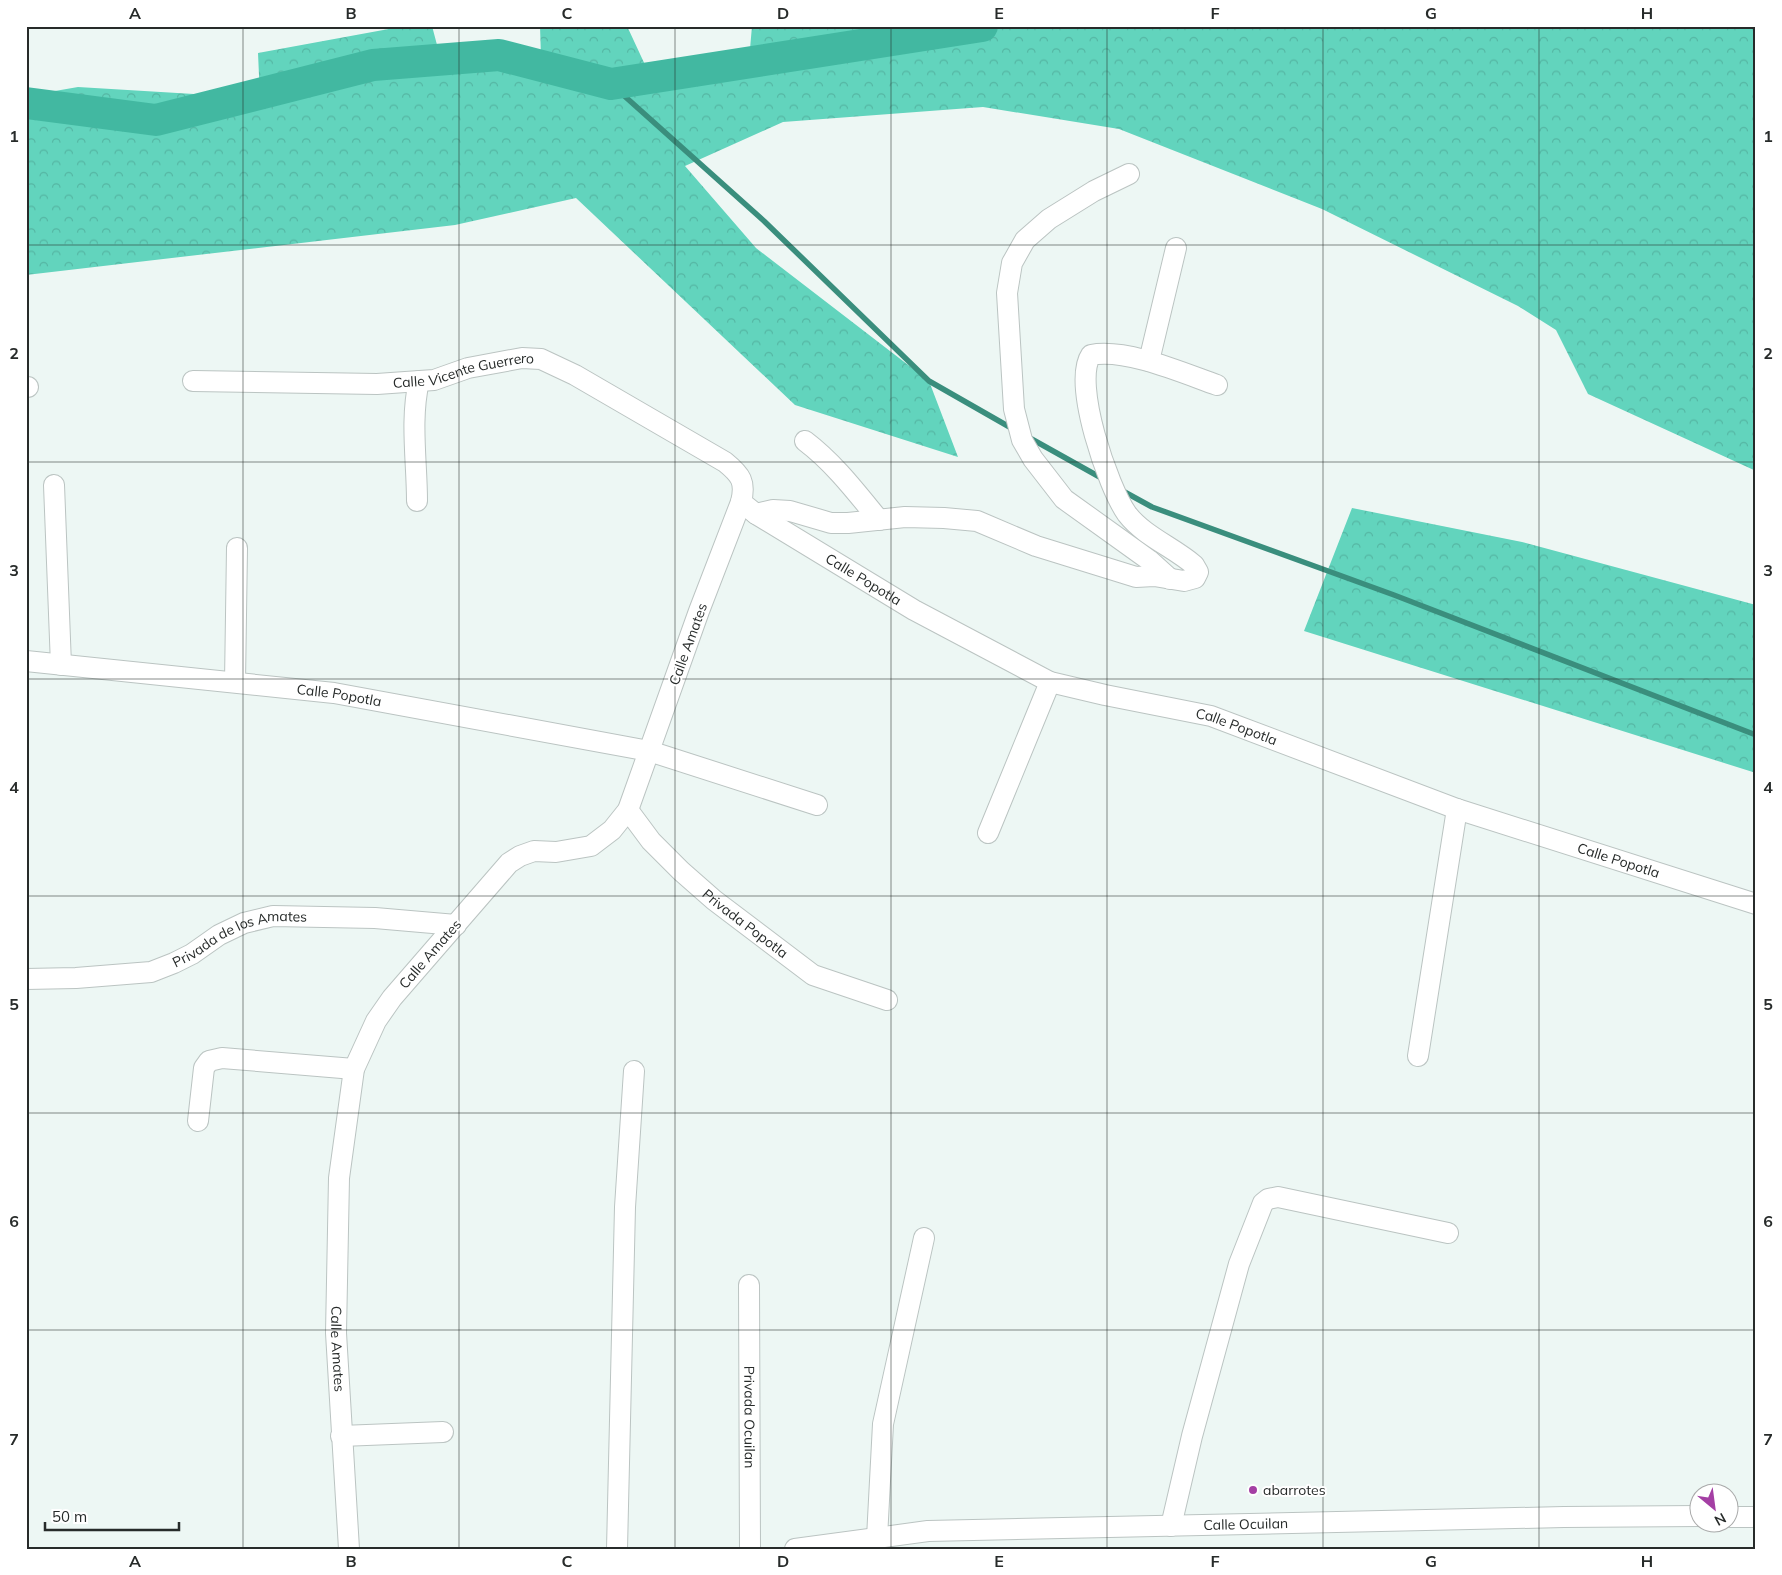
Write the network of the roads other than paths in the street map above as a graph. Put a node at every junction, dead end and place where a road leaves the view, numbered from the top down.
1 (1129, 174) dead end
2 (1176, 248) dead end
3 (1149, 361) junction
4 (193, 381) dead end
5 (418, 381) junction
6 (1217, 385) dead end
7 (805, 441) dead end
8 (736, 471) joint
9 (54, 485) dead end
10 (417, 501) dead end
11 (749, 508) junction
12 (879, 520) junction
13 (237, 548) dead end
14 (1170, 579) junction
15 (26, 661) edge
16 (61, 666) junction
17 (235, 682) junction
18 (1050, 682) junction
19 (649, 751) junction
20 (816, 805) dead end
21 (1457, 809) junction
22 (628, 810) junction
23 (988, 833) dead end
24 (1756, 904) edge
25 (456, 925) junction
26 (26, 979) edge
27 (887, 1000) dead end
28 (1418, 1056) dead end
29 (354, 1069) junction
30 (634, 1071) dead end
31 (198, 1121) dead end
32 (1448, 1234) dead end
33 (924, 1238) dead end
34 (749, 1285) dead end
35 (443, 1432) dead end
36 (342, 1436) junction
37 (1690, 1516) edge
38 (1740, 1517) edge
39 (1756, 1517) edge
40 (1171, 1526) junction
41 (877, 1538) junction
42 (932, 1540) edge
43 (349, 1549) edge
44 (617, 1549) edge
45 (750, 1549) edge
46 (795, 1549) edge

1 - 14 street
2 - 3 street
3 - 6 street
3 - 14 street
4 - 5 street, Calle Vicente Guerrero
5 - 8 street, Calle Vicente Guerrero
5 - 10 street
7 - 12 street
8 - 11 street, Calle Amates
9 - 16 street
11 - 12 street
11 - 18 street, Calle Popotla
11 - 19 street, Calle Amates
12 - 14 street
13 - 17 street
15 - 16 street, Calle Popotla
16 - 17 street, Calle Popotla
17 - 19 street, Calle Popotla
18 - 21 street, Calle Popotla
18 - 23 street
19 - 20 street, Calle Popotla
19 - 22 street, Calle Amates
21 - 24 street, Calle Popotla
21 - 28 street
22 - 25 street, Calle Amates
22 - 27 street, Privada Popotla
25 - 26 street, Privada de los Amates
25 - 29 street, Calle Amates
29 - 31 street
29 - 36 street, Calle Amates
30 - 44 street
32 - 40 street
33 - 41 street
34 - 45 street, Privada Ocuilan
35 - 36 street
36 - 43 street, Calle Amates
37 - 40 street, Calle Ocuilan
38 - 39 street
40 - 42 street, Calle Ocuilan
41 - 42 street, Calle Ocuilan
41 - 46 street, Calle Ocuilan

